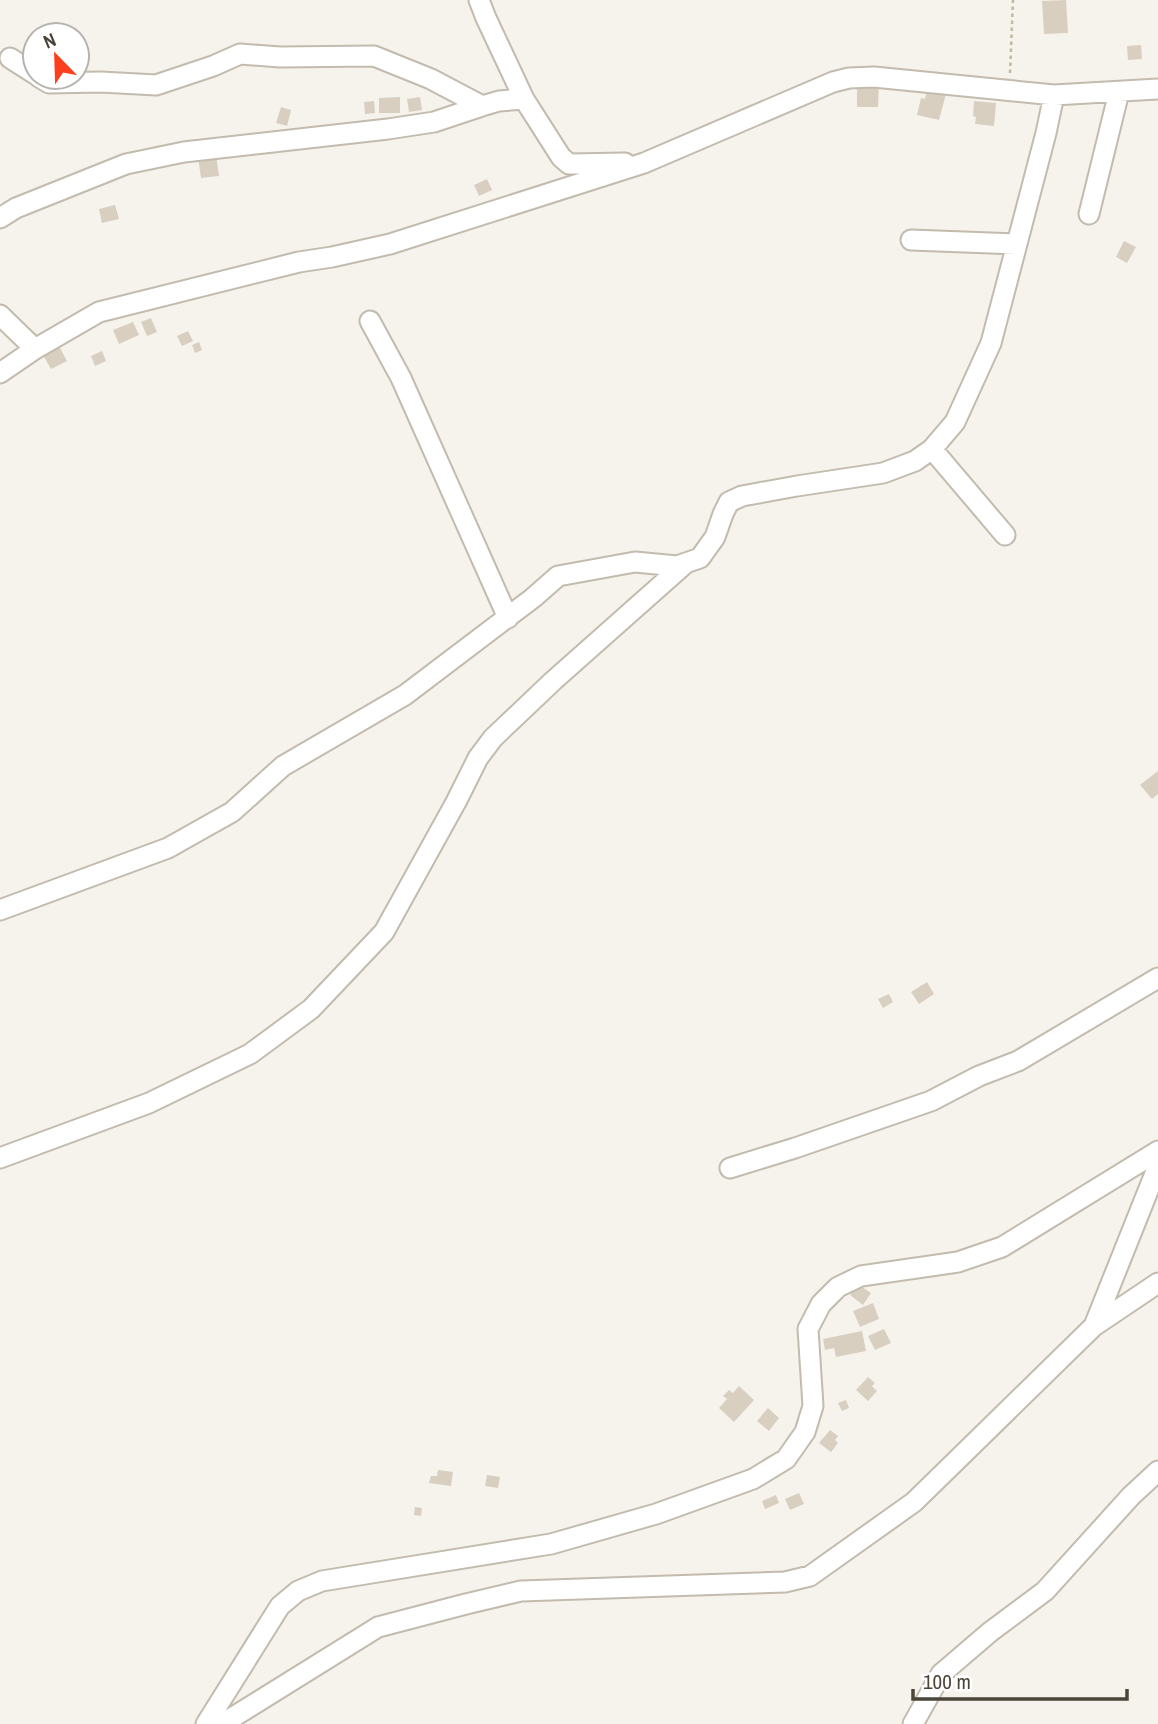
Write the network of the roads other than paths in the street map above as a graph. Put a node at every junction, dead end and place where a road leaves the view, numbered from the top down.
1 (479, 0) edge
2 (10, 58) dead end
3 (21, 65) edge
4 (91, 82) edge
5 (1158, 89) edge
6 (1119, 92) junction
7 (1054, 95) junction
8 (524, 99) junction
9 (482, 106) junction
10 (644, 163) junction
11 (1090, 214) dead end
12 (0, 218) edge
13 (911, 240) dead end
14 (1017, 243) junction
15 (0, 315) edge
16 (370, 321) dead end
17 (35, 349) junction
18 (0, 373) edge
19 (932, 449) junction
20 (1006, 535) dead end
21 (687, 562) junction
22 (508, 618) junction
23 (0, 910) edge
24 (1158, 978) edge
25 (1158, 1151) edge
26 (0, 1158) edge
27 (1158, 1166) edge
28 (730, 1168) dead end
29 (1158, 1283) edge
30 (1094, 1326) junction
31 (1158, 1471) edge
32 (206, 1724) edge
33 (222, 1724) edge
34 (913, 1724) edge

1 - 8 street
2 - 3 street
4 - 9 street
5 - 6 street
6 - 7 street
6 - 11 street
7 - 10 street
7 - 14 street
8 - 9 street
8 - 10 street
9 - 12 street
10 - 17 street
13 - 14 street
14 - 19 street
15 - 17 street
16 - 22 street
17 - 18 street
19 - 20 street
19 - 21 street
21 - 22 street
21 - 26 street
22 - 23 street
24 - 28 street
25 - 32 street
27 - 30 street
29 - 30 street
30 - 33 street
31 - 34 street

